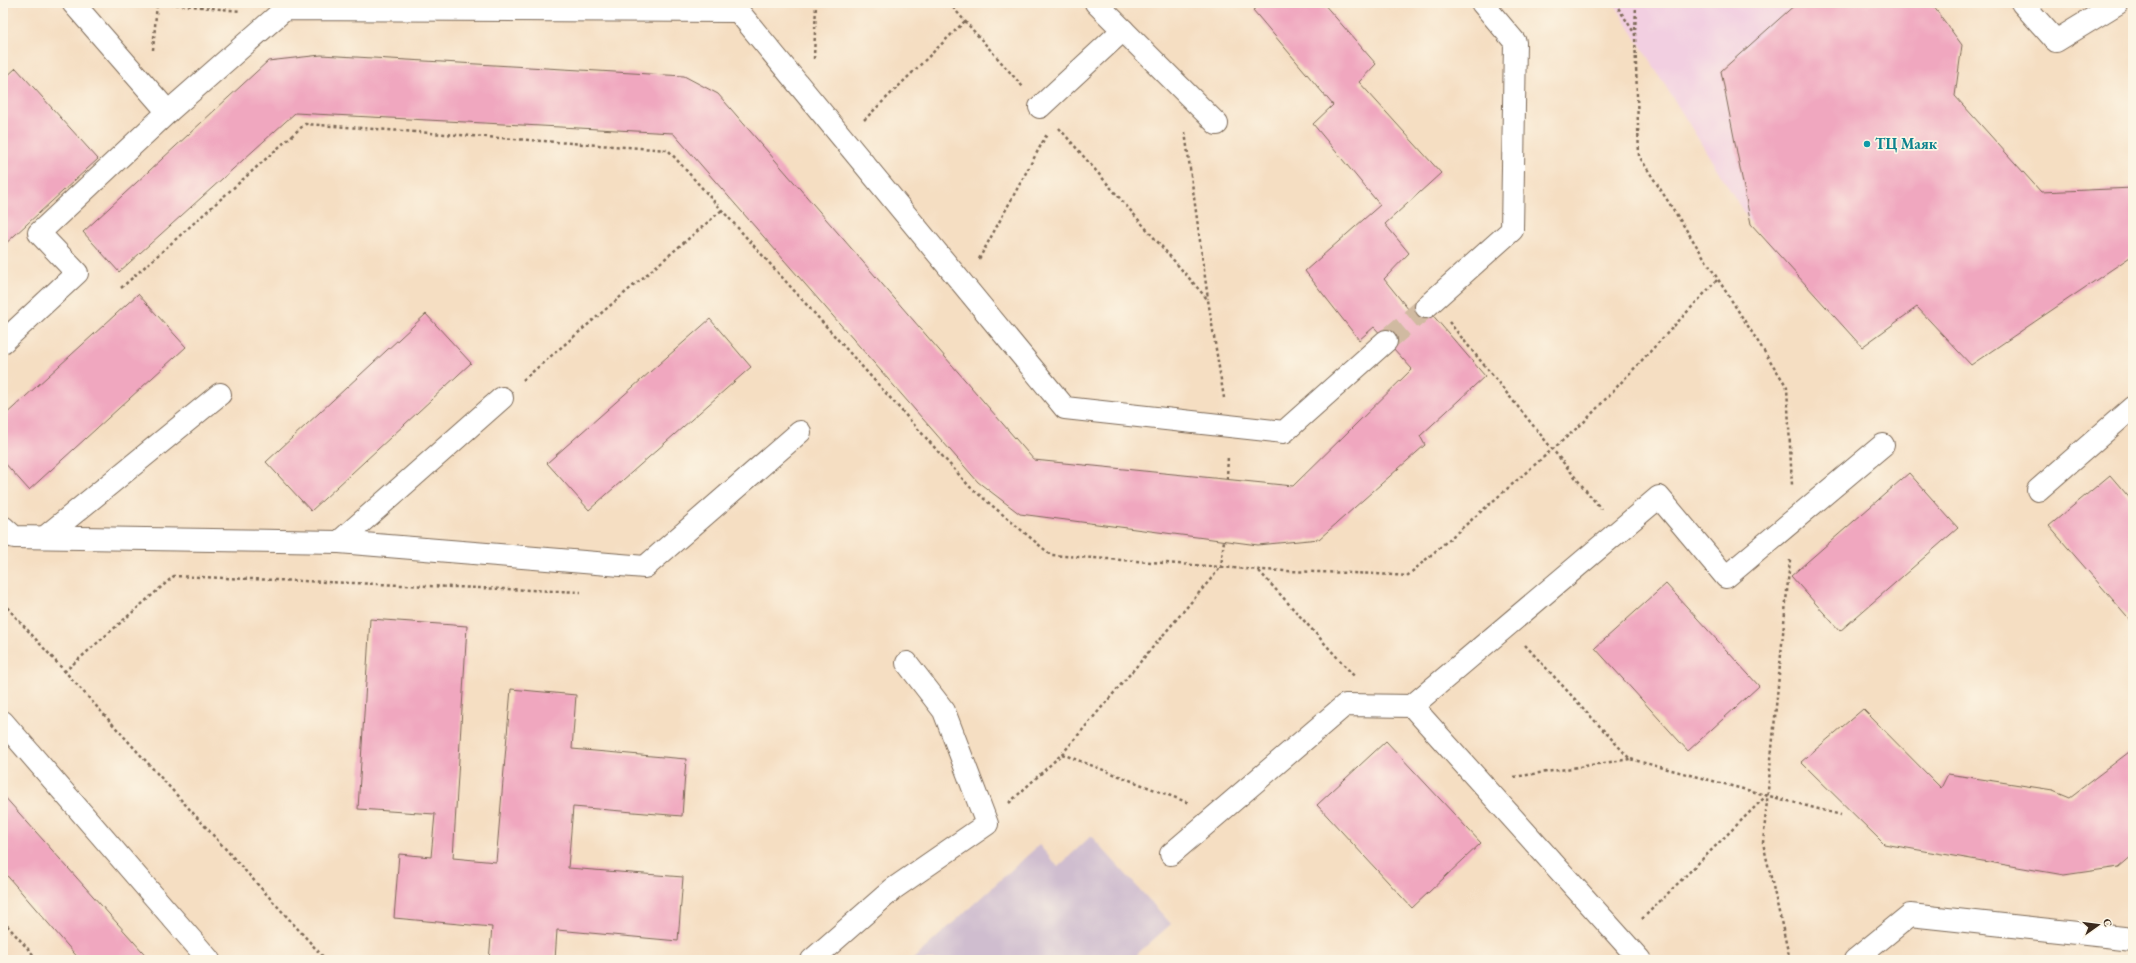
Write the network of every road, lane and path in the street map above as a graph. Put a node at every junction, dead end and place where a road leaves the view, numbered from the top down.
1 (73, 3) edge
2 (157, 3) edge
3 (164, 3) edge
4 (816, 3) edge
5 (949, 3) edge
6 (1096, 3) edge
7 (1482, 3) edge
8 (1615, 3) edge
9 (1636, 3) edge
10 (2022, 3) edge
11 (2118, 3) edge
12 (402, 6) edge
13 (279, 15) junction
14 (965, 21) junction
15 (1123, 30) junction
16 (1635, 35) junction
17 (1179, 86) junction
18 (149, 90) junction
19 (812, 101) junction
20 (168, 112) junction
21 (1047, 114) junction
22 (1217, 124) dead end
23 (844, 140) junction
24 (722, 210) junction
25 (1718, 279) junction
26 (965, 286) junction
27 (121, 288) dead end
28 (1208, 300) junction
29 (1429, 304) joint
30 (1386, 341) tunnel mouth
31 (3, 342) edge
32 (220, 394) dead end
33 (502, 398) joint
34 (2133, 407) edge
35 (1228, 426) junction
36 (800, 432) dead end
37 (1883, 445) dead end
38 (1553, 449) junction
39 (2038, 490) dead end
40 (1794, 520) junction
41 (3, 527) edge
42 (1619, 531) junction
43 (45, 537) junction
44 (1224, 540) dead end
45 (339, 542) junction
46 (1221, 567) junction
47 (1258, 570) junction
48 (586, 592) dead end
49 (3, 603) edge
50 (1507, 626) junction
51 (907, 663) dead end
52 (64, 672) junction
53 (1381, 705) junction
54 (1412, 706) junction
55 (3, 722) edge
56 (1062, 754) junction
57 (1630, 759) junction
58 (1480, 782) junction
59 (1768, 794) junction
60 (1218, 814) junction
61 (1841, 815) dead end
62 (987, 824) junction
63 (1171, 854) dead end
64 (3, 921) edge
65 (1622, 939) junction
66 (2133, 939) edge
67 (38, 960) edge
68 (209, 960) edge
69 (326, 960) edge
70 (812, 960) edge
71 (1640, 960) edge
72 (1790, 960) edge
73 (1855, 960) edge

1 - 18 lane
2 - 18 path
3 - 13 path
4 - 19 path
5 - 14 path
6 - 15 lane
7 - 29 lane
8 - 16 path
9 - 16 path
10 - 11 lane
12 - 13 lane
12 - 19 lane
13 - 20 lane
14 - 21 path
14 - 23 path
15 - 17 lane
15 - 21 lane
16 - 25 path
17 - 22 lane
17 - 28 path
18 - 20 lane
19 - 23 lane
20 - 31 lane
21 - 26 path
21 - 28 path
23 - 26 lane
24 - 27 path
24 - 33 path
24 - 46 path
25 - 38 path
25 - 40 path
26 - 35 lane
28 - 35 path
29 - 38 path
30 - 35 lane
32 - 43 lane
33 - 45 lane
34 - 39 lane
36 - 45 lane
37 - 40 lane
38 - 42 path
38 - 47 path
40 - 42 lane
40 - 59 path
41 - 43 lane
42 - 50 lane
43 - 45 lane
44 - 46 path
46 - 47 path
46 - 56 path
47 - 53 path
48 - 52 path
49 - 52 path
50 - 54 lane
50 - 57 path
51 - 62 lane
52 - 69 path
53 - 54 lane
53 - 60 lane
54 - 58 lane
55 - 68 lane
56 - 60 path
56 - 62 path
57 - 58 path
57 - 59 path
58 - 65 lane
59 - 61 path
59 - 65 path
59 - 72 path
60 - 63 lane
62 - 70 lane
64 - 67 path
65 - 71 lane
66 - 73 lane

